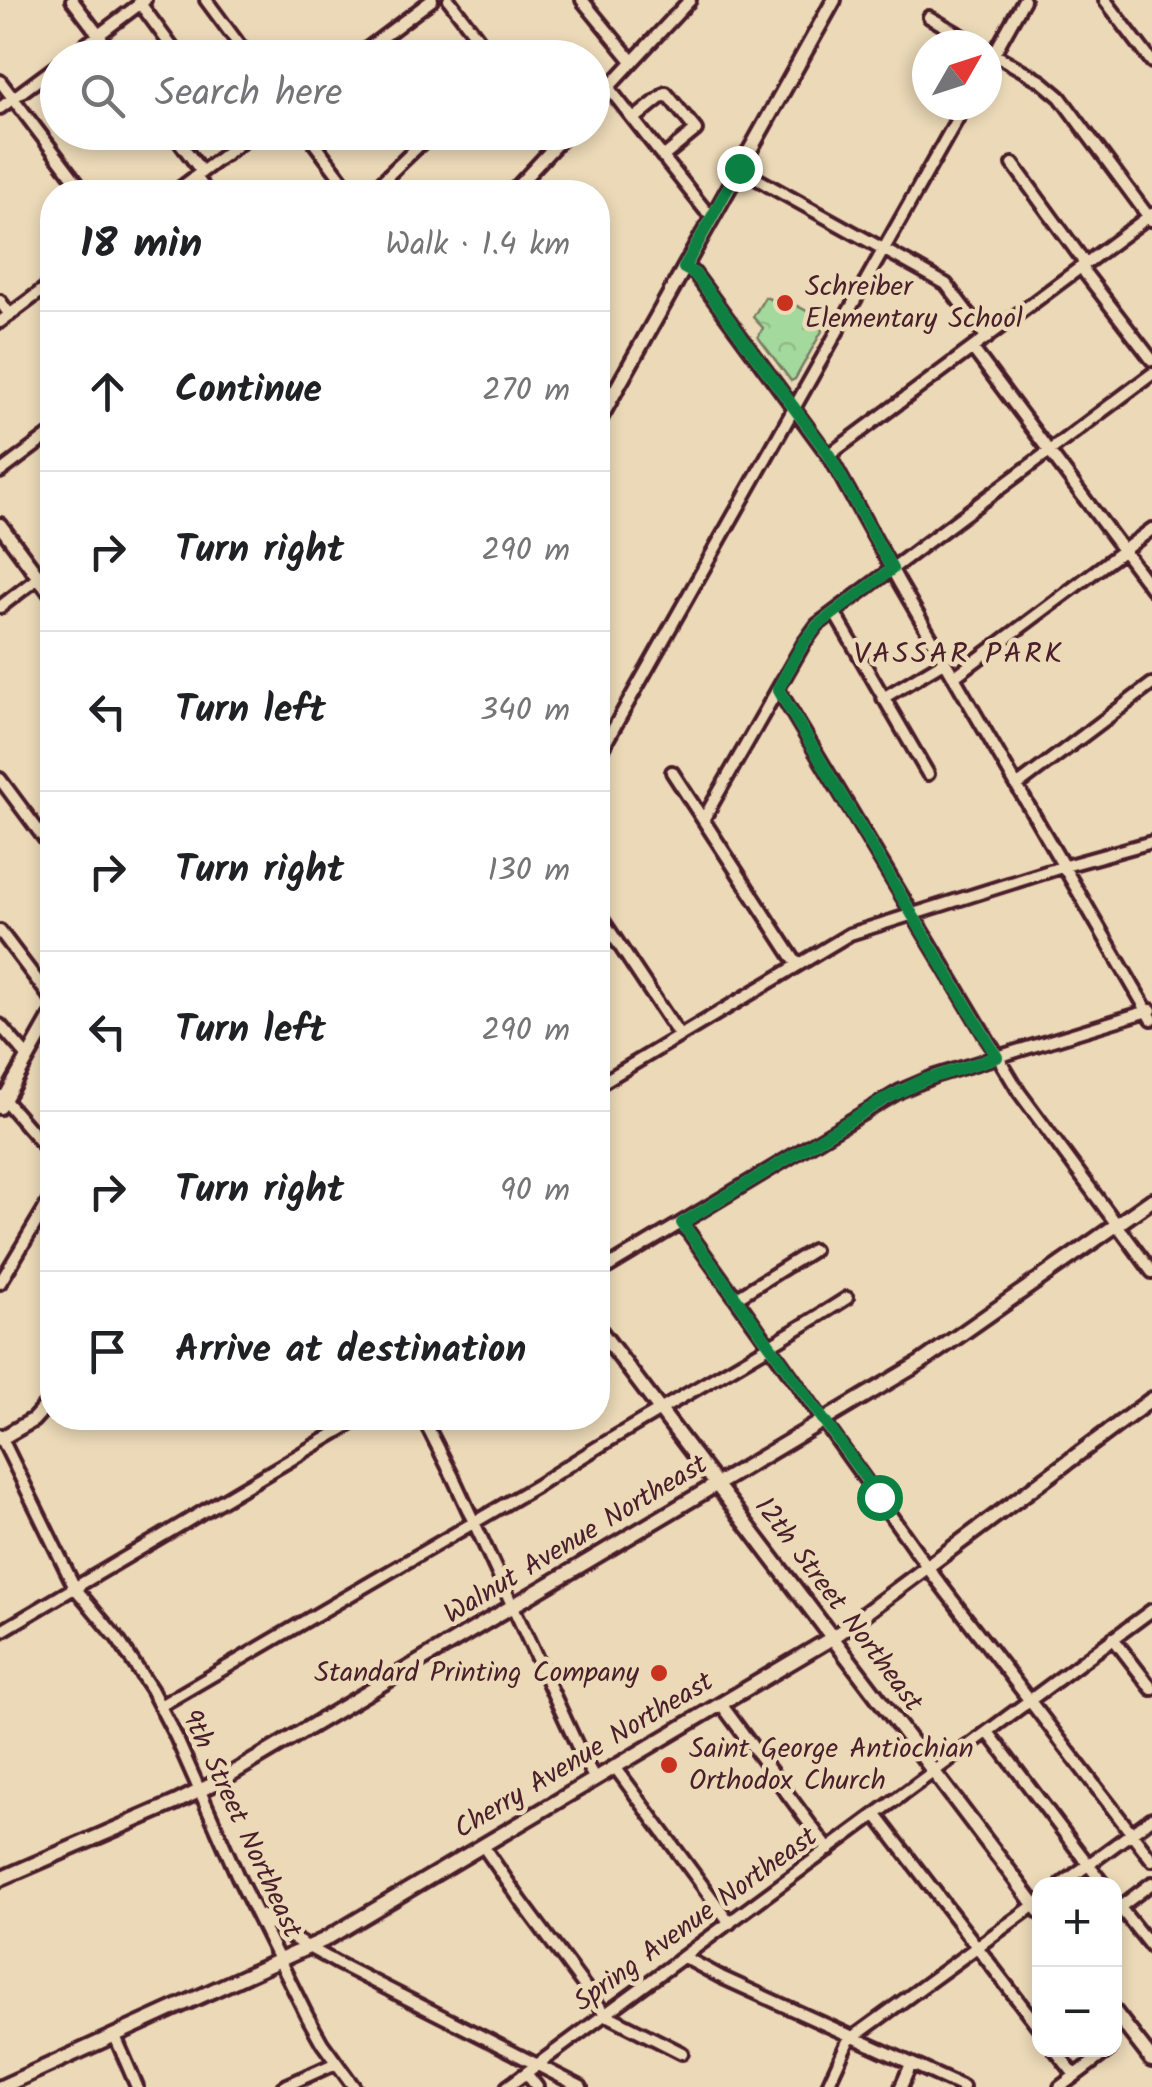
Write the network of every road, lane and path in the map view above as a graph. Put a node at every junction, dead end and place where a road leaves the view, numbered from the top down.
1 (72, 0) edge
2 (206, 0) edge
3 (432, 0) edge
4 (449, 0) edge
5 (582, 0) edge
6 (690, 0) edge
7 (834, 0) edge
8 (1024, 0) edge
9 (1105, 0) edge
10 (141, 1) edge
11 (929, 17) dead end
12 (952, 30) edge
13 (1002, 34) edge
14 (99, 35) junction
15 (92, 40) edge
16 (103, 40) edge
17 (168, 40) edge
18 (236, 40) edge
19 (379, 40) edge
20 (479, 40) edge
21 (1002, 59) edge
22 (632, 62) junction
23 (1152, 62) edge
24 (40, 79) edge
25 (0, 82) edge
26 (610, 85) edge
27 (610, 89) edge
28 (13, 98) junction
29 (0, 108) edge
30 (634, 119) junction
31 (957, 120) edge
32 (40, 134) edge
33 (52, 150) edge
34 (183, 150) edge
35 (226, 150) edge
36 (320, 150) edge
37 (414, 150) edge
38 (551, 150) edge
39 (665, 159) junction
40 (1014, 164) dead end
41 (739, 168) junction
42 (199, 175) junction
43 (75, 180) edge
44 (192, 180) edge
45 (202, 180) edge
46 (342, 180) edge
47 (383, 180) edge
48 (523, 180) edge
49 (713, 215) junction
50 (1151, 217) edge
51 (884, 249) junction
52 (1083, 265) junction
53 (684, 268) junction
54 (40, 292) edge
55 (0, 302) edge
56 (5, 318) edge
57 (987, 338) junction
58 (973, 348) junction
59 (1152, 360) edge
60 (1152, 374) edge
61 (610, 401) edge
62 (794, 406) junction
63 (40, 442) edge
64 (1049, 451) junction
65 (829, 455) junction
66 (0, 472) edge
67 (0, 525) edge
68 (1152, 528) edge
69 (1123, 550) junction
70 (892, 569) junction
71 (39, 577) joint
72 (1152, 589) edge
73 (0, 607) edge
74 (834, 612) junction
75 (945, 661) junction
76 (954, 677) junction
77 (1152, 684) edge
78 (778, 689) junction
79 (884, 698) junction
80 (610, 735) edge
81 (672, 772) dead end
82 (928, 774) dead end
83 (0, 779) edge
84 (1018, 785) junction
85 (703, 820) junction
86 (40, 833) edge
87 (1152, 842) edge
88 (1064, 866) junction
89 (913, 913) junction
90 (0, 931) edge
91 (610, 931) edge
92 (797, 964) junction
93 (40, 984) edge
94 (1150, 1013) edge
95 (0, 1025) edge
96 (679, 1035) junction
97 (40, 1036) edge
98 (28, 1057) junction
99 (997, 1057) junction
100 (610, 1077) edge
101 (1, 1101) edge
102 (40, 1143) edge
103 (1152, 1200) edge
104 (40, 1216) edge
105 (682, 1223) junction
106 (1117, 1226) junction
107 (812, 1250) dead end
108 (610, 1265) edge
109 (1152, 1272) edge
110 (0, 1283) edge
111 (736, 1298) junction
112 (847, 1298) dead end
113 (610, 1344) edge
114 (770, 1346) junction
115 (1152, 1399) edge
116 (661, 1411) junction
117 (40, 1412) edge
118 (824, 1421) junction
119 (342, 1430) edge
120 (429, 1430) edge
121 (1, 1438) edge
122 (717, 1486) junction
123 (474, 1522) junction
124 (928, 1566) junction
125 (75, 1588) junction
126 (513, 1606) junction
127 (1152, 1610) edge
128 (0, 1632) edge
129 (832, 1638) junction
130 (1114, 1638) junction
131 (1152, 1690) edge
132 (1030, 1701) junction
133 (721, 1704) junction
134 (160, 1706) junction
135 (988, 1732) junction
136 (616, 1767) junction
137 (934, 1772) junction
138 (595, 1779) junction
139 (200, 1791) junction
140 (876, 1815) junction
141 (1152, 1818) edge
142 (1132, 1833) junction
143 (483, 1846) junction
144 (829, 1850) junction
145 (1152, 1860) edge
146 (1088, 1866) junction
147 (1072, 1877) edge
148 (1097, 1877) edge
149 (0, 1879) edge
150 (1152, 1883) edge
151 (1032, 1898) edge
152 (1122, 1901) edge
153 (1032, 1910) edge
154 (1122, 1910) edge
155 (255, 1911) junction
156 (730, 1923) junction
157 (308, 1947) junction
158 (978, 1947) junction
159 (1152, 1948) edge
160 (684, 1957) junction
161 (280, 1960) junction
162 (606, 2014) junction
163 (1032, 2018) edge
164 (1122, 2026) edge
165 (114, 2036) junction
166 (854, 2037) junction
167 (682, 2053) dead end
168 (1060, 2057) edge
169 (1100, 2057) edge
170 (1152, 2060) edge
171 (336, 2063) junction
172 (911, 2064) junction
173 (531, 2069) junction
174 (1075, 2076) junction
175 (2, 2087) edge
176 (137, 2087) edge
177 (283, 2087) edge
178 (354, 2087) edge
179 (507, 2087) edge
180 (537, 2087) edge
181 (581, 2087) edge
182 (827, 2087) edge
183 (901, 2087) edge
184 (962, 2087) edge
185 (1060, 2087) edge

1 - 14 street
2 - 18 street
3 - 19 street
4 - 20 street
5 - 22 street
6 - 22 street
7 - 41 main road
8 - 13 street
9 - 23 street
10 - 14 street
10 - 17 street
11 - 12 street
14 - 15 street
14 - 16 street
21 - 50 street
22 - 26 street
24 - 28 street
25 - 28 street
27 - 30 street
28 - 29 street
28 - 32 street
30 - 39 street
30 - 39 street
31 - 51 street
33 - 43 street
34 - 42 street
35 - 42 street
36 - 46 street
37 - 47 street
38 - 48 street
39 - 49 street
40 - 52 street
41 - 49 main road
41 - 51 street
42 - 44 street
42 - 45 street
49 - 53 main road
50 - 52 street
51 - 57 street
51 - 62 street
52 - 57 street
52 - 59 street
53 - 61 main road
53 - 62 street
54 - 56 street
55 - 56 street
57 - 58 street
58 - 64 street
58 - 65 street
60 - 64 street
62 - 65 street
62 - 80 street
63 - 66 street
64 - 69 street
64 - 70 street
65 - 70 street
67 - 71 main road
68 - 69 street
69 - 72 street
69 - 76 street
70 - 74 street
70 - 75 street
71 - 73 street
74 - 78 street
74 - 79 street
75 - 76 street
75 - 79 street
76 - 84 street
77 - 84 street
78 - 85 street
78 - 89 street
79 - 82 street
81 - 85 street
83 - 86 street
84 - 88 street
85 - 92 street
87 - 88 street
88 - 89 street
88 - 94 street
89 - 92 street
89 - 99 street
90 - 93 street
91 - 96 street
92 - 96 street
94 - 99 street
95 - 98 street
96 - 100 street
97 - 98 main road
98 - 101 main road
99 - 105 street
99 - 106 street
101 - 102 street
103 - 106 main road, Walnut Avenue Northeast
104 - 110 street
105 - 108 street
105 - 111 street
106 - 109 street
106 - 118 main road, Walnut Avenue Northeast
107 - 111 street
111 - 114 street
112 - 114 street
113 - 116 main road, 12th Street Northeast
114 - 116 street
114 - 118 street
115 - 124 main road, Cherry Avenue Northeast
116 - 122 main road, 12th Street Northeast
116 - 123 street
117 - 121 main road
118 - 122 main road, Walnut Avenue Northeast
118 - 124 street
119 - 125 street
120 - 123 street
121 - 125 street, 9th Street Northeast
122 - 126 main road, Walnut Avenue Northeast
122 - 129 main road, 12th Street Northeast
123 - 126 street
123 - 134 street
124 - 129 main road, Cherry Avenue Northeast
124 - 132 street
125 - 128 street
125 - 134 street, 9th Street Northeast
126 - 138 street
126 - 139 main road, Walnut Avenue Northeast
127 - 130 street, Spring Avenue Northeast
129 - 133 main road, Cherry Avenue Northeast
129 - 137 main road, 12th Street Northeast
130 - 131 street
130 - 132 street, Spring Avenue Northeast
132 - 135 street, Spring Avenue Northeast
132 - 142 street
133 - 136 main road, Cherry Avenue Northeast
133 - 144 street
134 - 139 street, 9th Street Northeast
135 - 137 street, Spring Avenue Northeast
135 - 146 street
136 - 138 main road, Cherry Avenue Northeast
136 - 156 street
137 - 140 street, Spring Avenue Northeast
137 - 151 main road, 12th Street Northeast
138 - 143 main road, Cherry Avenue Northeast
139 - 149 main road, Walnut Avenue Northeast
139 - 155 street, 9th Street Northeast
140 - 144 street, Spring Avenue Northeast
140 - 158 street
141 - 142 street
142 - 145 street
142 - 146 street
143 - 157 main road, Cherry Avenue Northeast
143 - 162 street
144 - 156 street, Spring Avenue Northeast
146 - 147 street
146 - 148 street
150 - 152 street
153 - 158 street
154 - 159 street
155 - 157 street
155 - 161 street, 9th Street Northeast
156 - 160 street, Spring Avenue Northeast
157 - 161 main road, Cherry Avenue Northeast
157 - 173 street
158 - 163 street
158 - 166 street
160 - 162 street, Spring Avenue Northeast
160 - 166 street
161 - 165 main road, Cherry Avenue Northeast
161 - 171 street, 9th Street Northeast
162 - 167 street
162 - 173 street, Spring Avenue Northeast
164 - 170 main road
165 - 175 main road, Cherry Avenue Northeast
165 - 176 street
166 - 172 street
166 - 182 street
168 - 174 street
169 - 174 street
171 - 177 street
171 - 178 street, 9th Street Northeast
172 - 183 street
172 - 184 street
173 - 179 street, Spring Avenue Northeast
173 - 180 street
173 - 181 street
174 - 185 street

